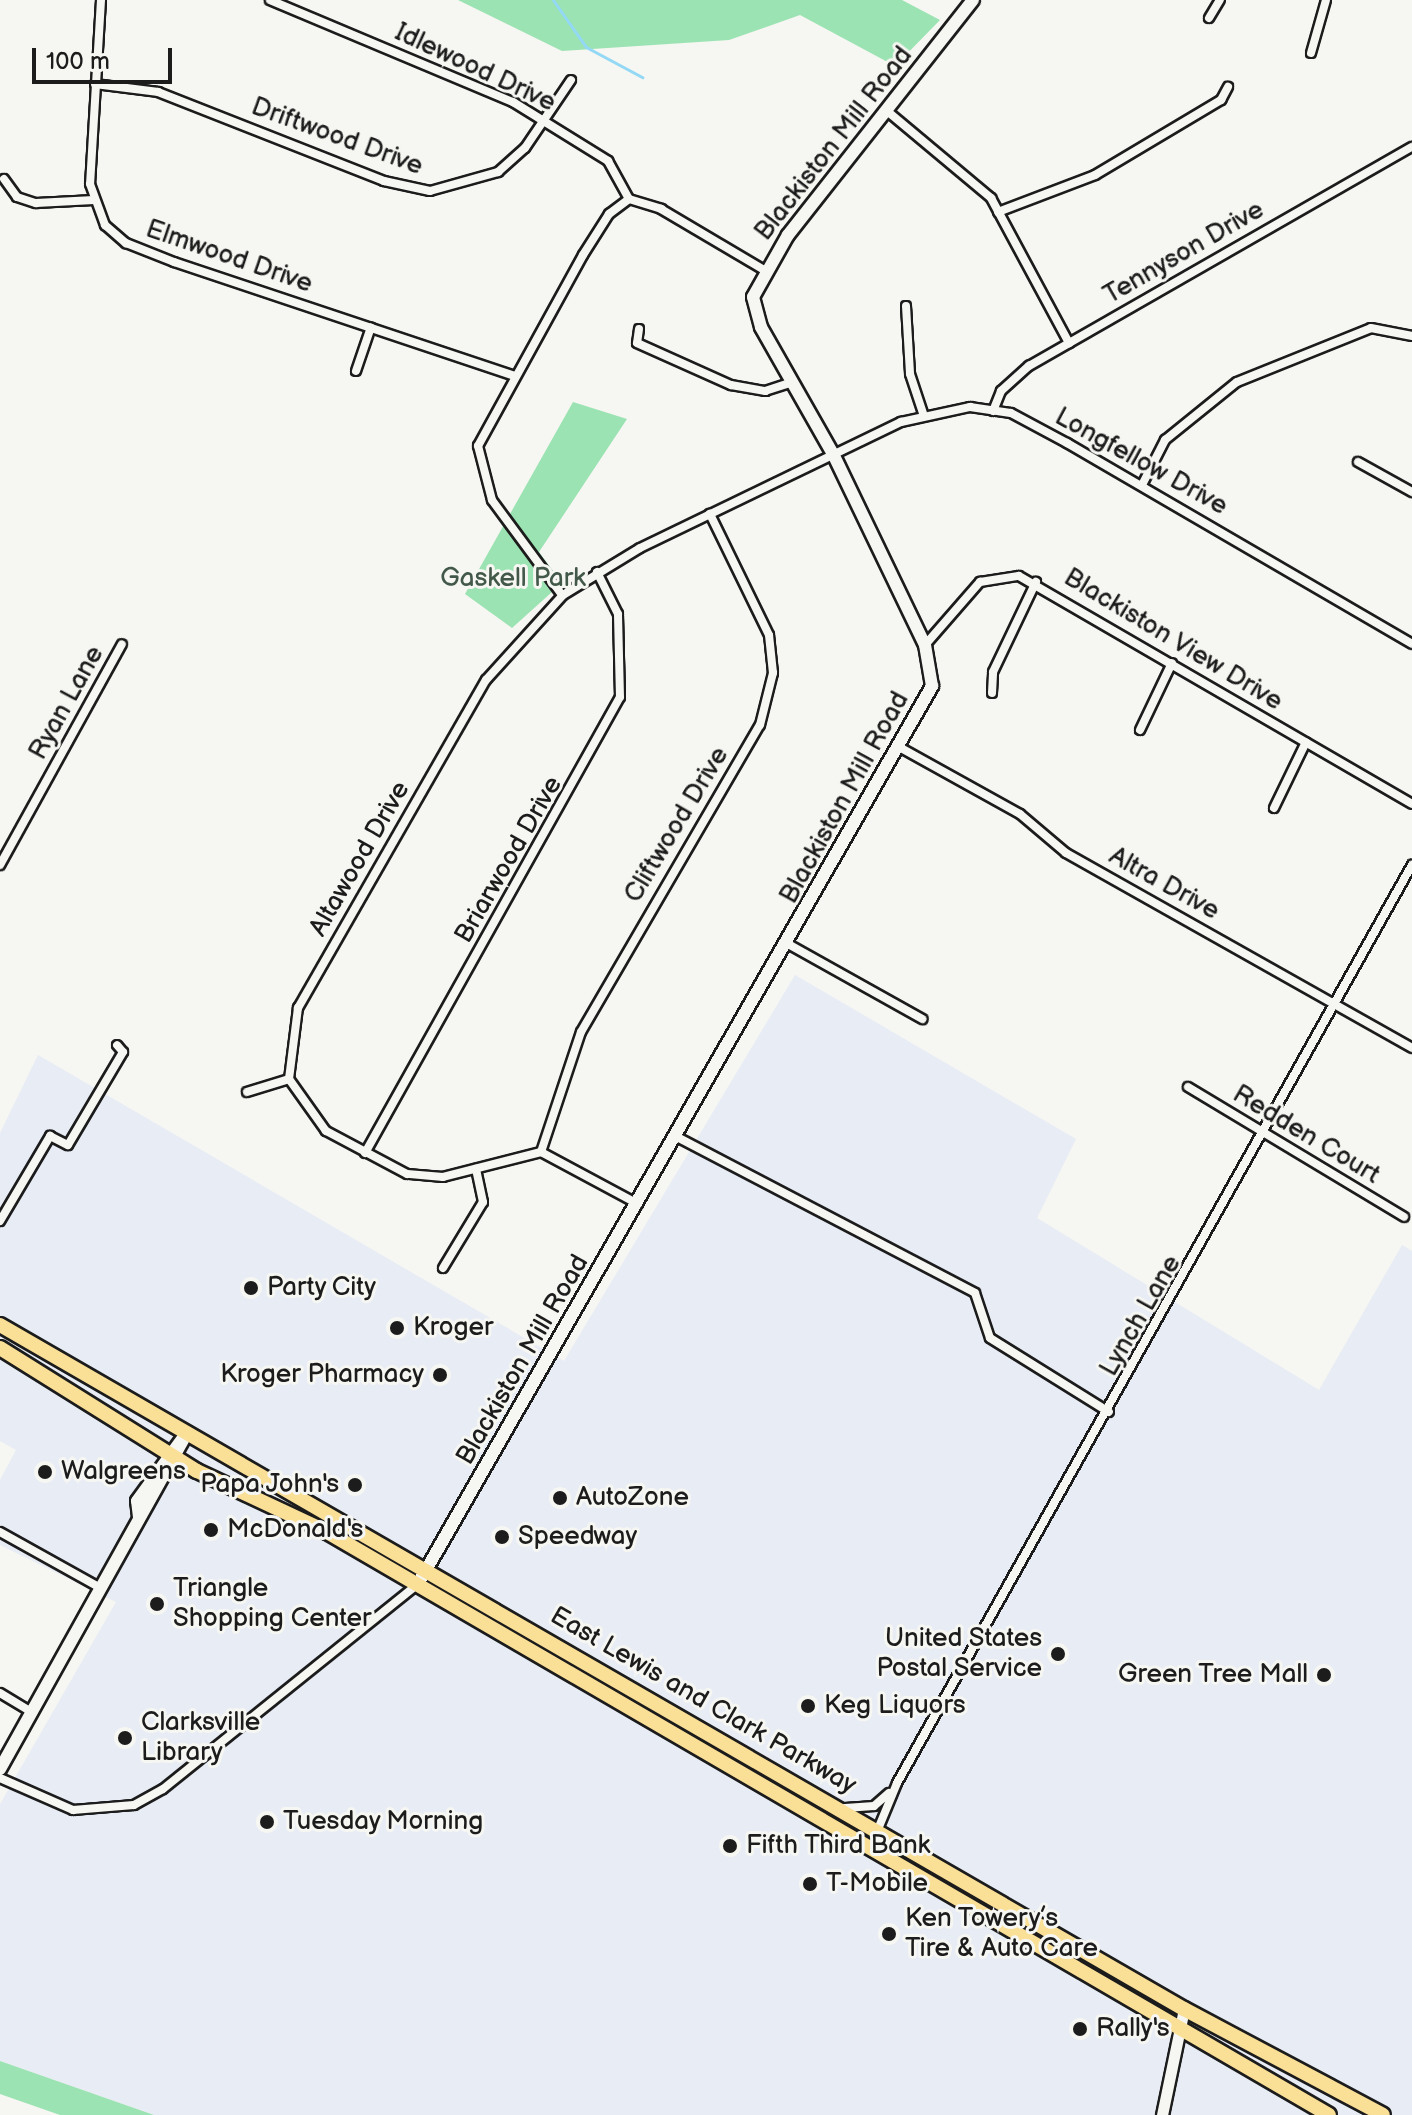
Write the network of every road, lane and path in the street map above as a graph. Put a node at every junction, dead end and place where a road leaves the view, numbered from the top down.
1 (101, 0) edge
2 (270, 0) edge
3 (973, 0) edge
4 (1220, 0) edge
5 (1326, 0) edge
6 (1209, 18) dead end
7 (1311, 53) dead end
8 (571, 80) dead end
9 (95, 84) junction
10 (1228, 87) dead end
11 (887, 111) junction
12 (541, 118) junction
13 (1412, 147) edge
14 (4, 179) dead end
15 (629, 199) junction
16 (94, 200) junction
17 (998, 212) junction
18 (764, 270) junction
19 (906, 306) dead end
20 (371, 327) junction
21 (639, 329) dead end
22 (1412, 336) edge
23 (1069, 343) junction
24 (356, 371) dead end
25 (514, 376) junction
26 (792, 382) junction
27 (993, 411) junction
28 (923, 413) junction
29 (833, 454) junction
30 (1358, 462) dead end
31 (1142, 485) junction
32 (1412, 492) edge
33 (710, 514) junction
34 (597, 572) junction
35 (1036, 582) junction
36 (562, 595) junction
37 (122, 644) dead end
38 (1412, 644) edge
39 (925, 645) junction
40 (1172, 663) junction
41 (992, 693) dead end
42 (1140, 730) dead end
43 (1306, 742) junction
44 (901, 748) junction
45 (1412, 804) edge
46 (1274, 808) dead end
47 (0, 865) edge
48 (1412, 865) edge
49 (788, 944) junction
50 (1337, 1005) junction
51 (922, 1019) dead end
52 (117, 1045) dead end
53 (1412, 1048) edge
54 (289, 1079) junction
55 (1188, 1087) dead end
56 (247, 1092) dead end
57 (677, 1137) junction
58 (1266, 1137) junction
59 (541, 1152) junction
60 (365, 1153) junction
61 (476, 1169) junction
62 (639, 1204) junction
63 (1404, 1217) dead end
64 (0, 1221) edge
65 (443, 1268) dead end
66 (0, 1325) edge
67 (0, 1348) edge
68 (1109, 1412) junction
69 (187, 1433) junction
70 (173, 1454) junction
71 (0, 1532) edge
72 (428, 1571) junction
73 (418, 1584) junction
74 (99, 1587) junction
75 (0, 1693) edge
76 (32, 1712) junction
77 (0, 1769) edge
78 (0, 1778) edge
79 (897, 1783) junction
80 (838, 1806) junction
81 (878, 1829) junction
82 (871, 1846) junction
83 (1184, 2009) junction
84 (1177, 2027) junction
85 (1162, 2115) edge
86 (1329, 2115) edge
87 (1383, 2115) edge

1 - 9 street
2 - 12 street, Idlewood Drive
3 - 11 main road, Blackiston Mill Road
4 - 6 street
5 - 7 street
8 - 12 street, Driftwood Drive
9 - 12 street, Driftwood Drive
9 - 16 street
10 - 17 street
11 - 17 street
11 - 18 main road, Blackiston Mill Road
12 - 15 street, Idlewood Drive
13 - 23 street, Tennyson Drive
14 - 16 street
15 - 18 street
15 - 25 street
16 - 20 street, Elmwood Drive
17 - 23 street
18 - 26 main road, Blackiston Mill Road
19 - 28 street
20 - 24 street
20 - 25 street, Elmwood Drive
21 - 26 street
22 - 31 street
23 - 27 street, Tennyson Drive
25 - 36 street
26 - 29 main road, Blackiston Mill Road
27 - 28 street, Longfellow Drive
27 - 31 street, Longfellow Drive
28 - 29 street, Longfellow Drive
29 - 33 street, Altawood Drive
29 - 39 main road, Blackiston Mill Road
30 - 32 street
31 - 38 street, Longfellow Drive
33 - 34 street, Altawood Drive
33 - 59 street, Cliftwood Drive
34 - 36 street, Altawood Drive
34 - 60 street, Briarwood Drive
35 - 39 street, Blackiston View Drive
35 - 40 street, Blackiston View Drive
35 - 41 street
36 - 54 street, Altawood Drive
37 - 47 street, Ryan Lane
39 - 44 main road, Blackiston Mill Road
40 - 42 street
40 - 43 street, Blackiston View Drive
43 - 45 street, Blackiston View Drive
43 - 46 street
44 - 49 main road, Blackiston Mill Road
44 - 50 street, Altra Drive
48 - 50 street, Lynch Lane
49 - 51 street
49 - 57 main road, Blackiston Mill Road
50 - 53 street, Altra Drive
50 - 58 street, Lynch Lane
52 - 64 street
54 - 56 street
54 - 60 street
55 - 58 street, Redden Court
57 - 62 main road, Blackiston Mill Road
57 - 68 street
58 - 63 street, Redden Court
58 - 68 street, Lynch Lane
59 - 61 street
59 - 62 street
60 - 61 street
61 - 65 street
62 - 72 main road, Blackiston Mill Road
66 - 69 main road, East Lewis and Clark Parkway
67 - 70 main road, East Lewis and Clark Parkway
68 - 79 street, Lynch Lane
69 - 70 main road
69 - 72 main road, East Lewis and Clark Parkway
70 - 73 main road, East Lewis and Clark Parkway
70 - 74 main road
71 - 74 street
72 - 73 main road, Blackiston Mill Road
72 - 80 main road, East Lewis and Clark Parkway
73 - 78 street
73 - 82 main road, East Lewis and Clark Parkway
74 - 76 main road
75 - 76 street
76 - 77 main road
79 - 80 street, Lynch Lane
79 - 81 street, Lynch Lane
80 - 81 main road, East Lewis and Clark Parkway
81 - 82 street, Lynch Lane
81 - 83 main road, East Lewis and Clark Parkway
82 - 84 main road, East Lewis and Clark Parkway
83 - 84 street
83 - 87 main road, East Lewis and Clark Parkway
84 - 85 street
84 - 86 main road, East Lewis and Clark Parkway

